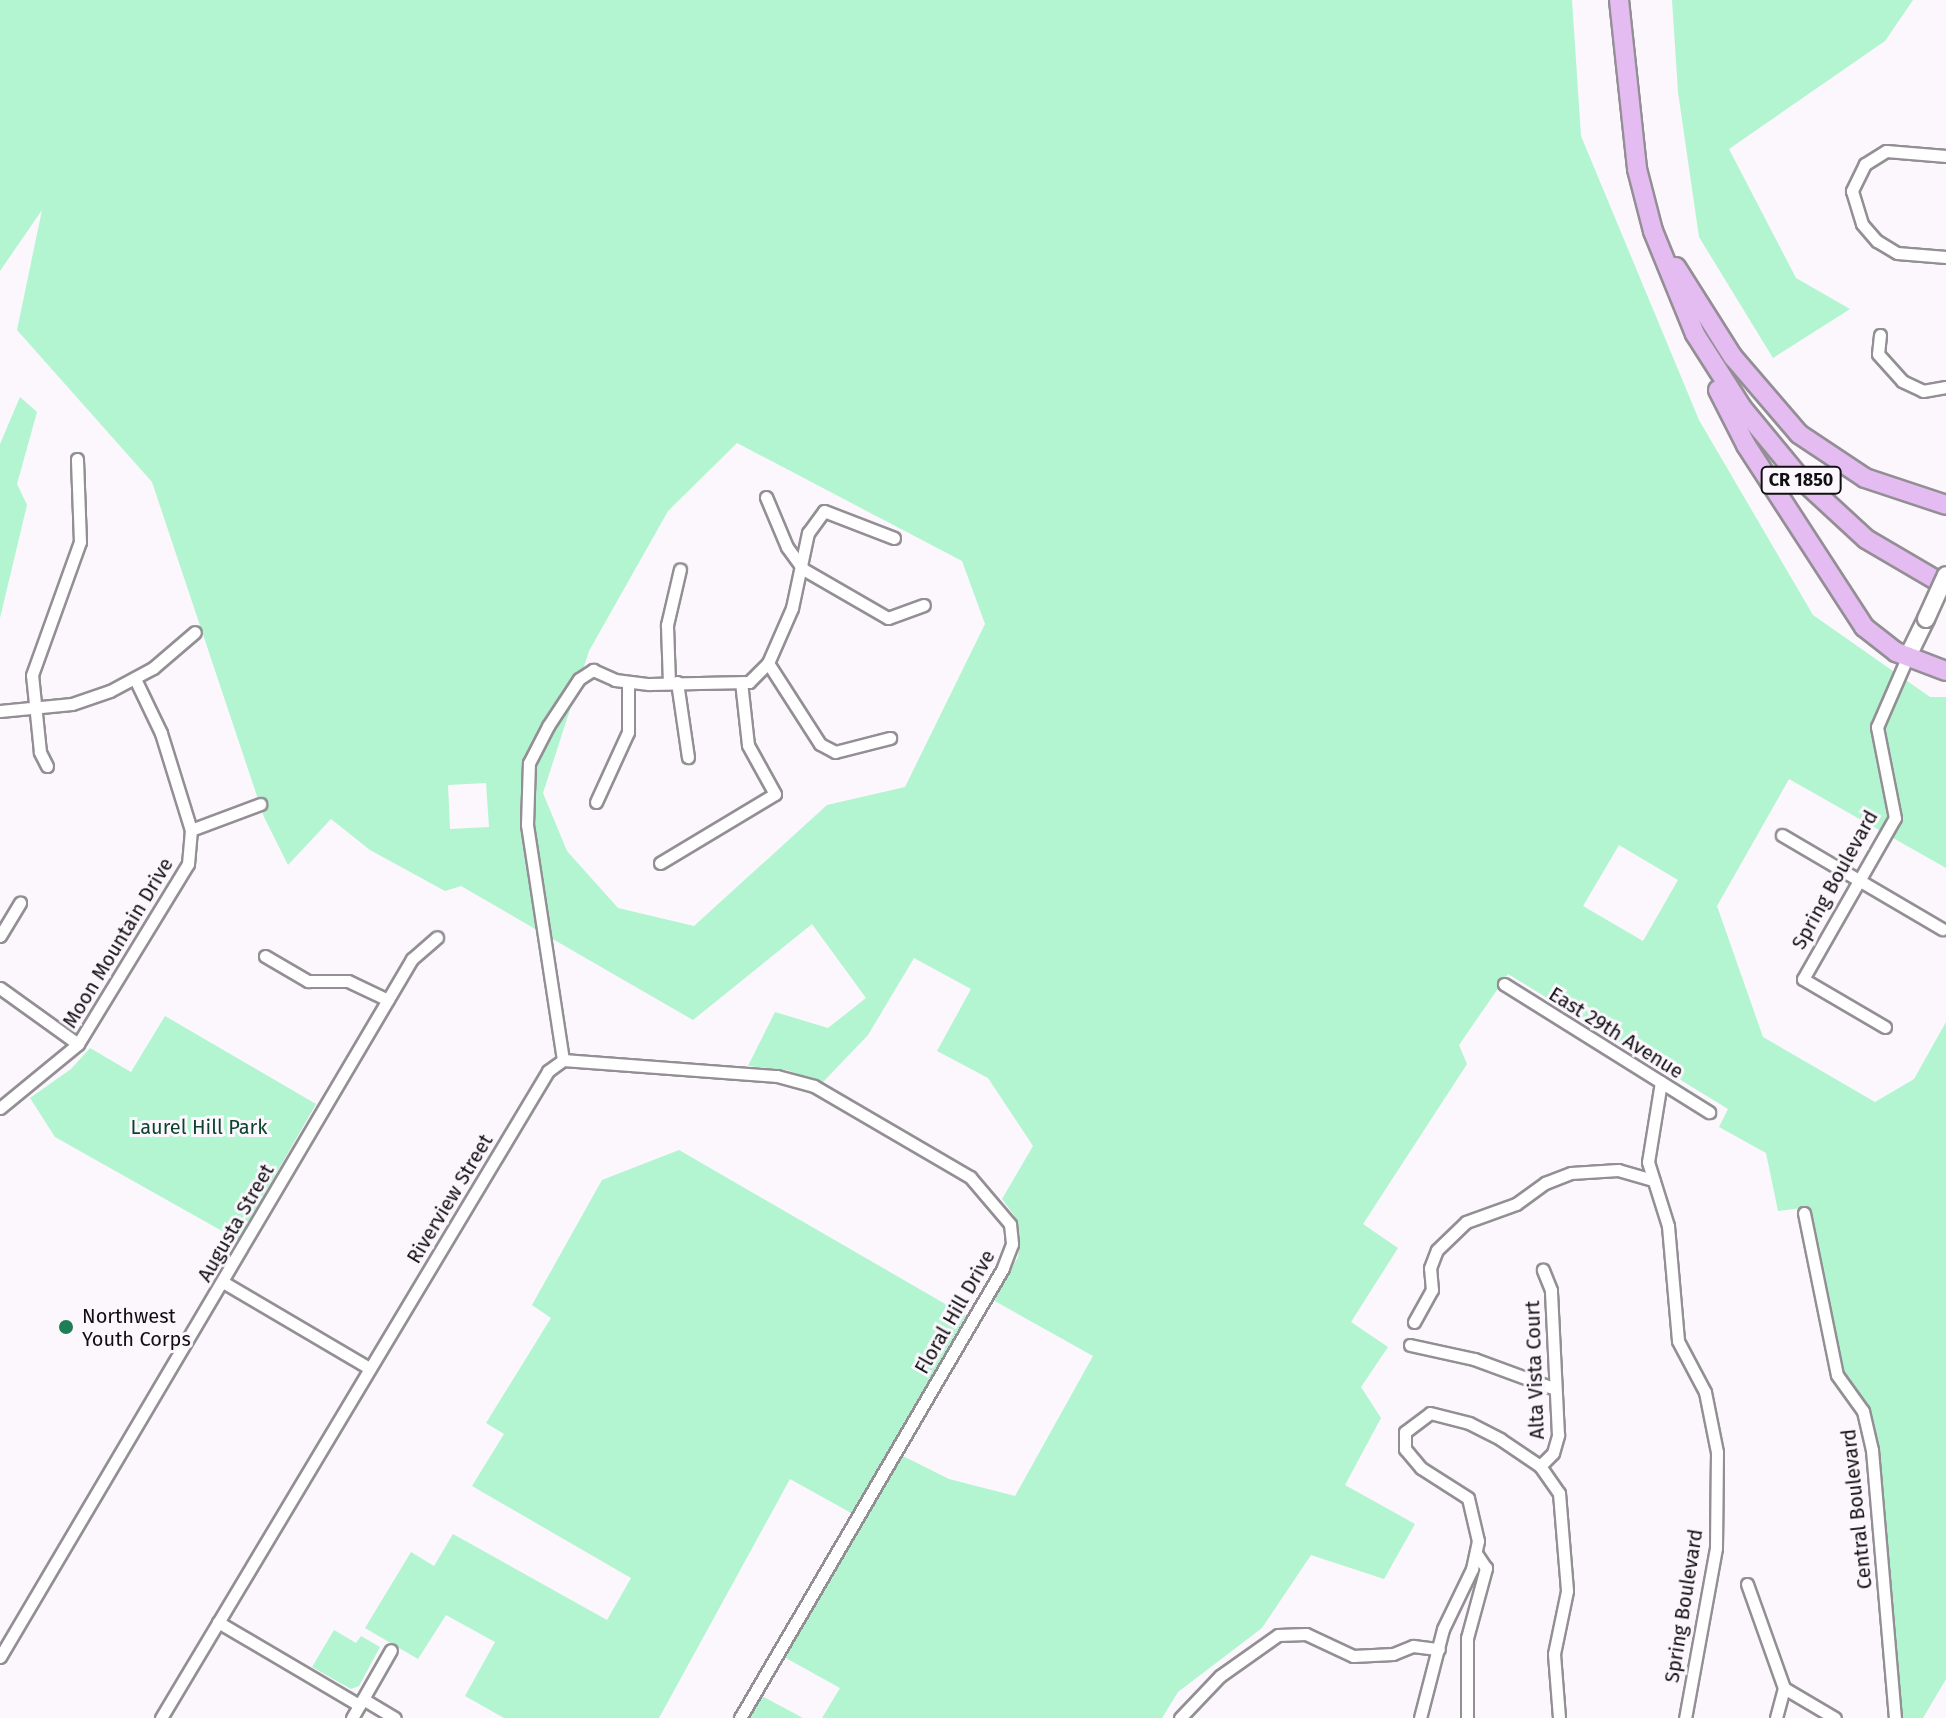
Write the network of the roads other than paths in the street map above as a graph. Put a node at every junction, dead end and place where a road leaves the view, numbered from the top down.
1 (1619, 0) edge
2 (1946, 156) edge
3 (1653, 231) junction
4 (1946, 257) edge
5 (1695, 334) junction
6 (1880, 335) dead end
7 (1946, 387) edge
8 (77, 459) dead end
9 (766, 497) dead end
10 (1946, 505) edge
11 (894, 538) dead end
12 (680, 569) dead end
13 (803, 569) junction
14 (1946, 575) edge
15 (1946, 586) edge
16 (924, 605) dead end
17 (195, 632) dead end
18 (1907, 658) junction
19 (768, 663) junction
20 (1946, 671) edge
21 (135, 679) junction
22 (628, 682) junction
23 (673, 682) junction
24 (741, 682) junction
25 (35, 709) junction
26 (0, 711) edge
27 (890, 738) dead end
28 (688, 757) dead end
29 (47, 766) dead end
30 (596, 802) dead end
31 (260, 804) dead end
32 (191, 830) junction
33 (1782, 835) dead end
34 (660, 863) dead end
35 (1859, 881) junction
36 (20, 903) dead end
37 (1942, 929) dead end
38 (0, 936) edge
39 (437, 937) dead end
40 (265, 956) dead end
41 (1504, 984) dead end
42 (0, 988) edge
43 (388, 1000) junction
44 (1885, 1027) dead end
45 (78, 1044) junction
46 (563, 1060) junction
47 (1661, 1082) junction
48 (0, 1108) edge
49 (1709, 1112) dead end
50 (1654, 1180) junction
51 (1804, 1213) dead end
52 (1543, 1270) dead end
53 (223, 1282) junction
54 (1414, 1322) dead end
55 (1410, 1345) dead end
56 (369, 1368) junction
57 (1553, 1388) junction
58 (1540, 1466) junction
59 (1476, 1553) junction
60 (1747, 1584) dead end
61 (218, 1622) junction
62 (1439, 1649) junction
63 (391, 1650) dead end
64 (0, 1657) edge
65 (1784, 1688) junction
66 (361, 1702) junction
67 (161, 1718) edge
68 (352, 1718) edge
69 (395, 1718) edge
70 (740, 1718) edge
71 (1180, 1718) edge
72 (1420, 1718) edge
73 (1467, 1718) edge
74 (1559, 1718) edge
75 (1685, 1718) edge
76 (1776, 1718) edge
77 (1835, 1718) edge
78 (1895, 1718) edge

1 - 3 main road, CR 1850
2 - 4 street
3 - 5 main road, CR 1850
3 - 10 main road
5 - 15 main road, CR 1850
5 - 18 main road
6 - 7 street
8 - 25 street
9 - 13 street
11 - 13 street
12 - 23 street
13 - 16 street
13 - 19 street
14 - 18 street, Spring Boulevard, bridge
17 - 21 street
18 - 20 main road
18 - 35 street, Spring Boulevard
19 - 24 street
19 - 27 street
21 - 25 street
21 - 32 street, Moon Mountain Drive
22 - 23 street
22 - 30 street
22 - 46 street
23 - 24 street
23 - 28 street
24 - 34 street
25 - 26 street
25 - 29 street
31 - 32 street
32 - 45 street, Moon Mountain Drive
33 - 35 street
35 - 37 street
35 - 44 street, Spring Boulevard
36 - 38 street
39 - 43 street, Augusta Street
40 - 43 street
41 - 47 street, East 29th Avenue
42 - 45 street, Moon Mountain Drive
43 - 53 street, Augusta Street
45 - 48 street, Moon Mountain Drive
46 - 56 street, Riverview Street
46 - 70 street, Floral Hill Drive
47 - 49 street, East 29th Avenue
47 - 50 street, Spring Boulevard
50 - 54 street
50 - 75 street, Spring Boulevard
51 - 78 street, Central Boulevard
52 - 57 street, Alta Vista Court
53 - 56 street
53 - 64 street, Augusta Street
55 - 57 street
56 - 61 street, Riverview Street
57 - 58 street, Alta Vista Court
58 - 59 street
58 - 74 street
59 - 62 street
59 - 73 street
60 - 65 street
61 - 66 street
61 - 67 street, Riverview Street
62 - 71 street
62 - 72 street
63 - 66 street
65 - 76 street
65 - 77 street
66 - 68 street
66 - 69 street

